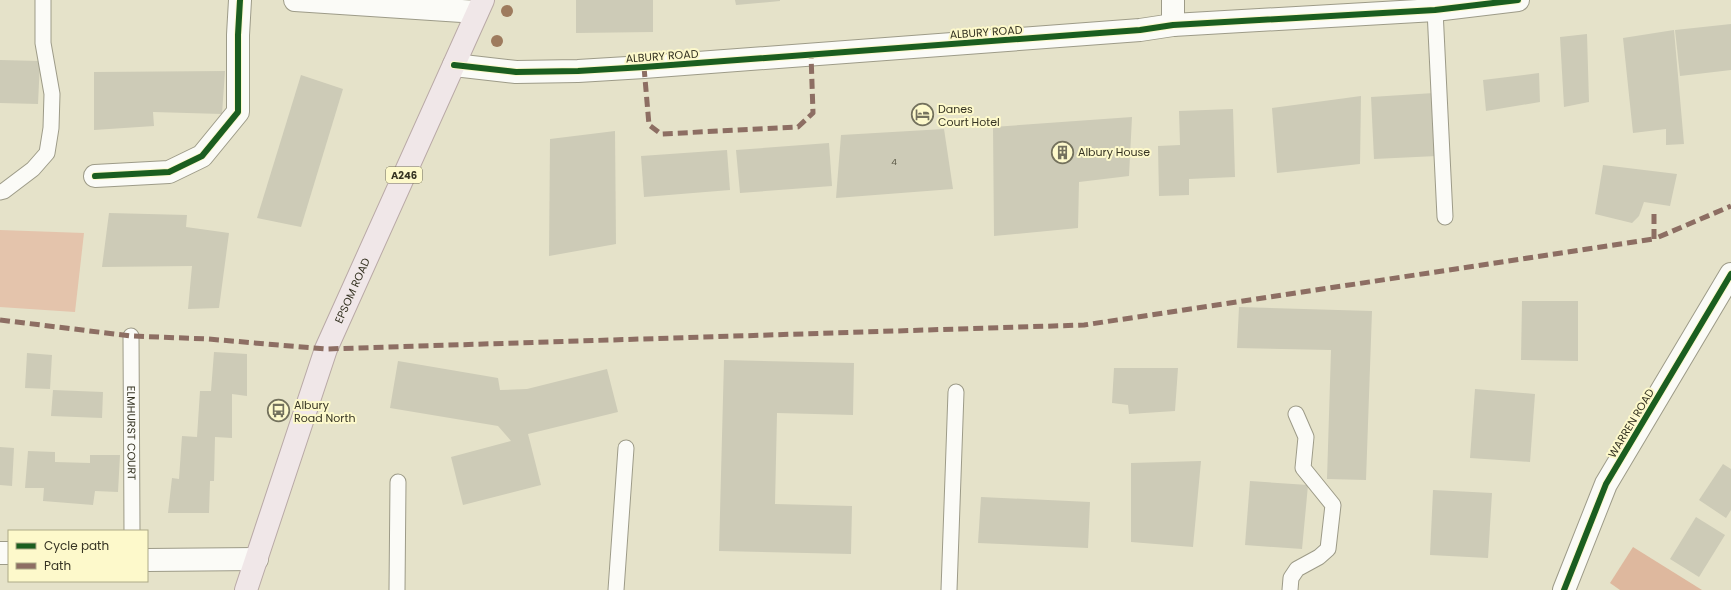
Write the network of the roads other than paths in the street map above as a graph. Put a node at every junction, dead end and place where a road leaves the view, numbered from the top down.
1 (43, 0) edge
2 (240, 0) edge
3 (294, 0) edge
4 (1173, 0) edge
5 (1518, 0) edge
6 (480, 6) edge
7 (1435, 10) junction
8 (1173, 25) junction
9 (454, 65) junction
10 (95, 176) dead end
11 (0, 192) edge
12 (1445, 216) dead end
13 (1731, 274) edge
14 (131, 336) dead end
15 (956, 392) dead end
16 (1296, 414) dead end
17 (626, 448) dead end
18 (398, 482) dead end
19 (132, 530) edge
20 (257, 559) junction
21 (148, 560) edge
22 (246, 590) edge
23 (397, 590) edge
24 (616, 590) edge
25 (950, 590) edge
26 (1290, 590) edge
27 (1564, 590) edge

1 - 11 lane
2 - 10 street
3 - 6 street
4 - 8 street
5 - 7 street, ALBURY ROAD
6 - 9 main road, EPSOM ROAD / A246
7 - 8 street, ALBURY ROAD
7 - 12 lane
8 - 9 street, ALBURY ROAD
9 - 20 main road, EPSOM ROAD / A246
13 - 27 street, WARREN ROAD
14 - 19 lane, ELMHURST COURT
15 - 25 lane
16 - 26 lane
17 - 24 lane
18 - 23 lane
20 - 21 street
20 - 22 main road, EPSOM ROAD / A246

